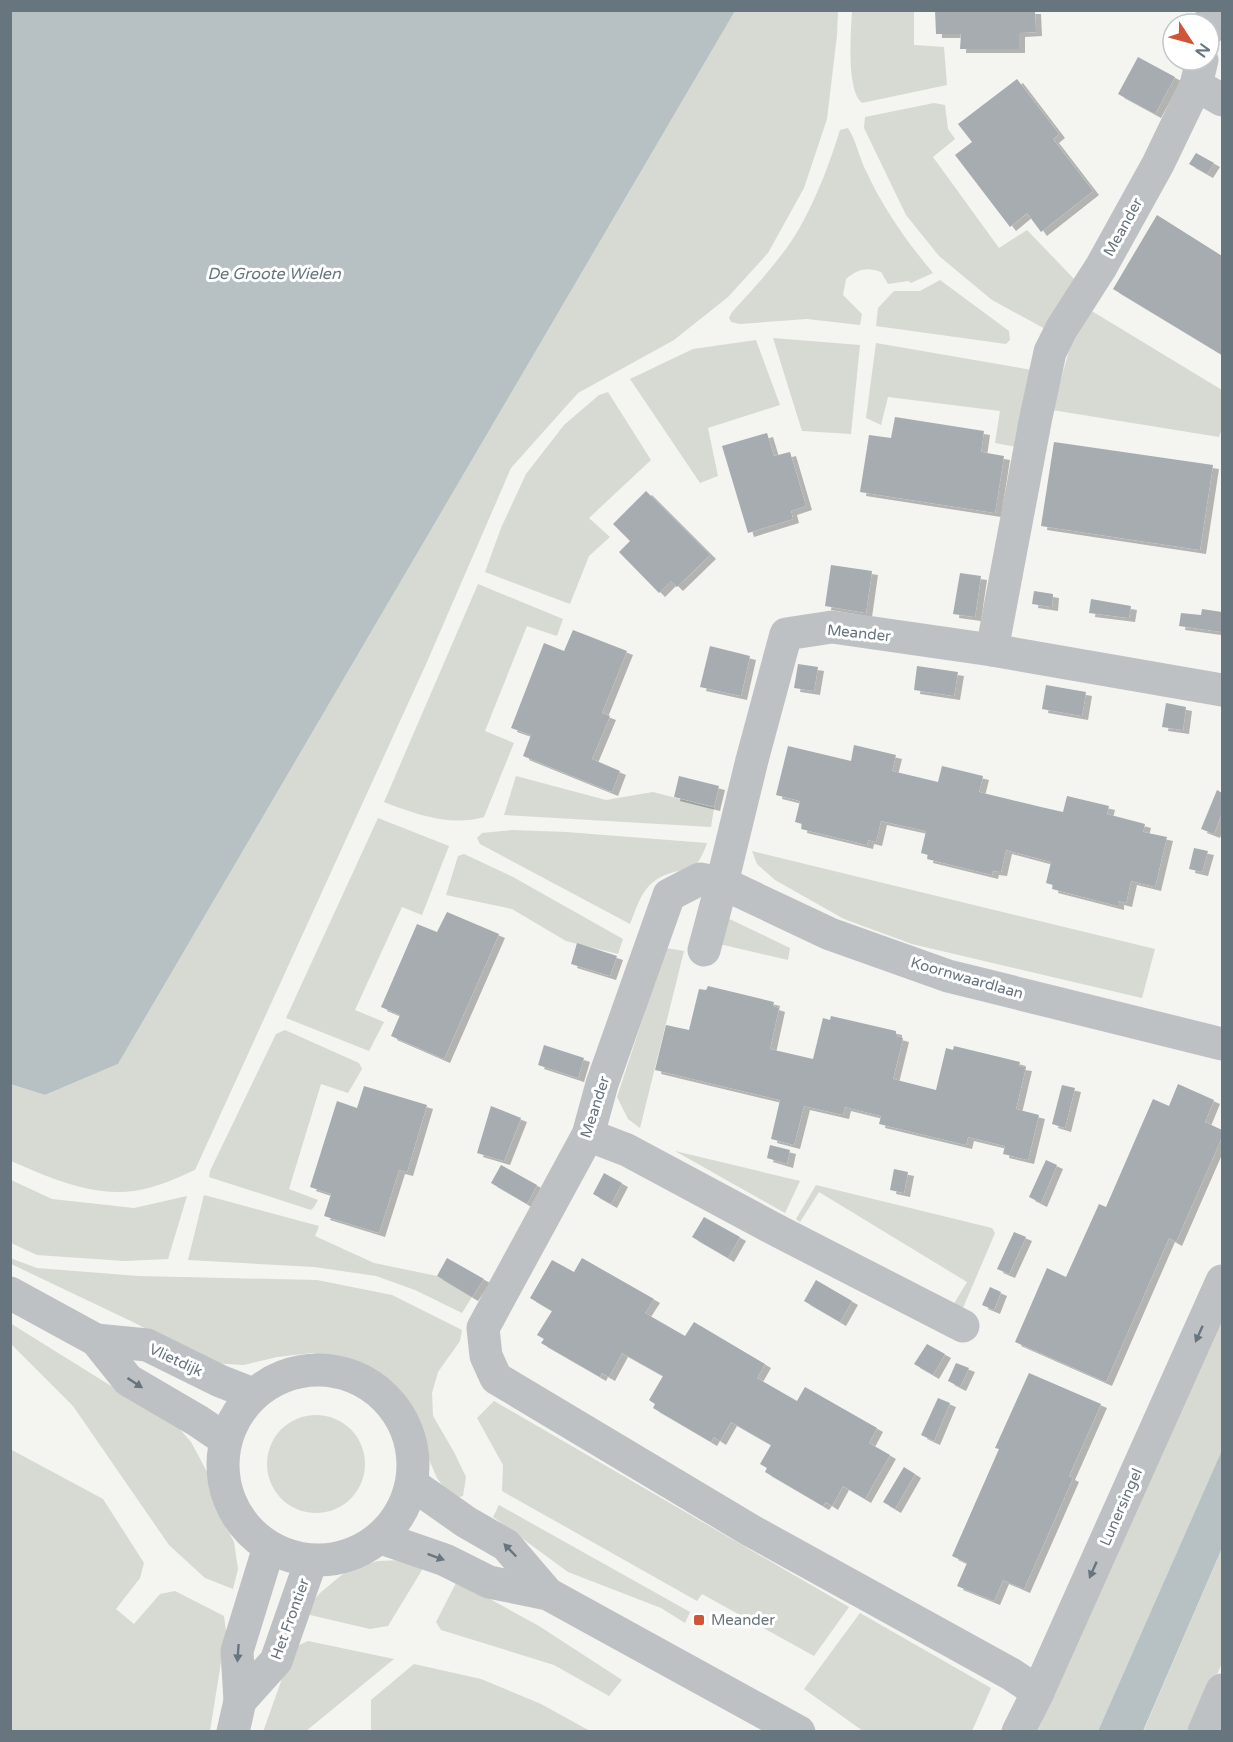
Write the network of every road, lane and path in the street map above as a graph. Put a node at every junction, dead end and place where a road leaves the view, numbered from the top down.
1 (1207, 82) edge
2 (992, 650) junction
3 (1222, 690) edge
4 (722, 883) junction
5 (704, 950) dead end
6 (1222, 1044) edge
7 (588, 1135) junction
8 (1222, 1281) edge
9 (10, 1293) edge
10 (963, 1326) dead end
11 (96, 1340) junction
12 (254, 1394) junction
13 (226, 1440) junction
14 (412, 1484) junction
15 (381, 1538) junction
16 (268, 1547) junction
17 (311, 1561) junction
18 (548, 1594) junction
19 (1222, 1690) edge
20 (1038, 1692) junction
21 (237, 1716) edge
22 (799, 1731) edge
23 (1018, 1731) edge
24 (1204, 1731) edge

1 - 2 street, Meander
2 - 3 street, Meander
2 - 4 street, Meander
4 - 5 street
4 - 6 street, Koornwaardlaan
4 - 7 street, Meander
7 - 10 street
7 - 20 street, Meander
8 -> 20 street, Lunersingel
9 - 11 street, Vlietdijk
11 - 12 street, Vlietdijk
11 -> 13 street, Vlietdijk
12 - 13 street
12 - 14 street
13 - 16 street
14 - 15 street
18 -> 14 street
15 - 17 street
15 -> 18 street
16 - 17 street
16 -> 21 street, Het Frontier
17 - 21 street, Het Frontier
18 - 22 street
19 - 24 street
20 - 23 street, Lunersingel

